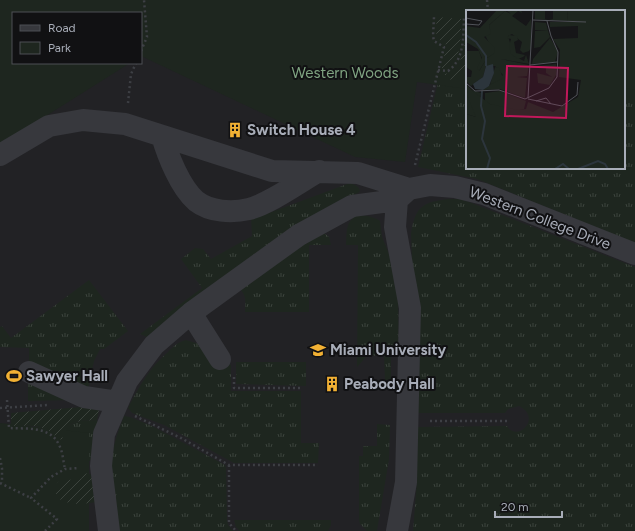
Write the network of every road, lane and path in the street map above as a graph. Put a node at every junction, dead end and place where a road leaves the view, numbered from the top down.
1 (144, 0) edge
2 (487, 0) edge
3 (488, 10) edge
4 (434, 17) dead end
5 (464, 18) dead end
6 (465, 24) edge
7 (142, 49) edge
8 (136, 64) edge
9 (438, 70) junction
10 (125, 124) junction
11 (162, 136) junction
12 (0, 155) edge
13 (319, 171) junction
14 (403, 194) junction
15 (635, 254) edge
16 (192, 313) junction
17 (220, 359) joint
18 (29, 372) dead end
19 (301, 388) dead end
20 (7, 400) dead end
21 (54, 405) dead end
22 (117, 405) junction
23 (0, 408) edge
24 (8, 408) junction
25 (408, 421) junction
26 (507, 421) dead end
27 (0, 458) edge
28 (229, 465) junction
29 (318, 465) dead end
30 (101, 466) junction
31 (65, 469) junction
32 (1, 483) edge
33 (31, 498) junction
34 (45, 531) edge
35 (109, 531) edge
36 (236, 531) edge
37 (397, 531) edge

1 - 7 path
2 - 3 path
4 - 9 path
5 - 6 path
6 - 9 path
8 - 10 path
9 - 14 path
10 - 11 street
10 - 12 street
11 - 13 street
11 - 13 street
13 - 14 street
14 - 15 street, Western College Drive
14 - 16 street, Western College Drive
14 - 25 street
16 - 17 street
16 - 22 street, Western College Drive
17 - 19 path
18 - 22 street
20 - 24 path
21 - 24 path
22 - 28 path
22 - 30 street, Western College Drive
23 - 24 path
24 - 31 path
25 - 26 path
25 - 37 street
27 - 32 path
28 - 29 path
28 - 36 path
30 - 31 path
30 - 35 street, Western College Drive
31 - 33 path
32 - 33 path
33 - 34 path

